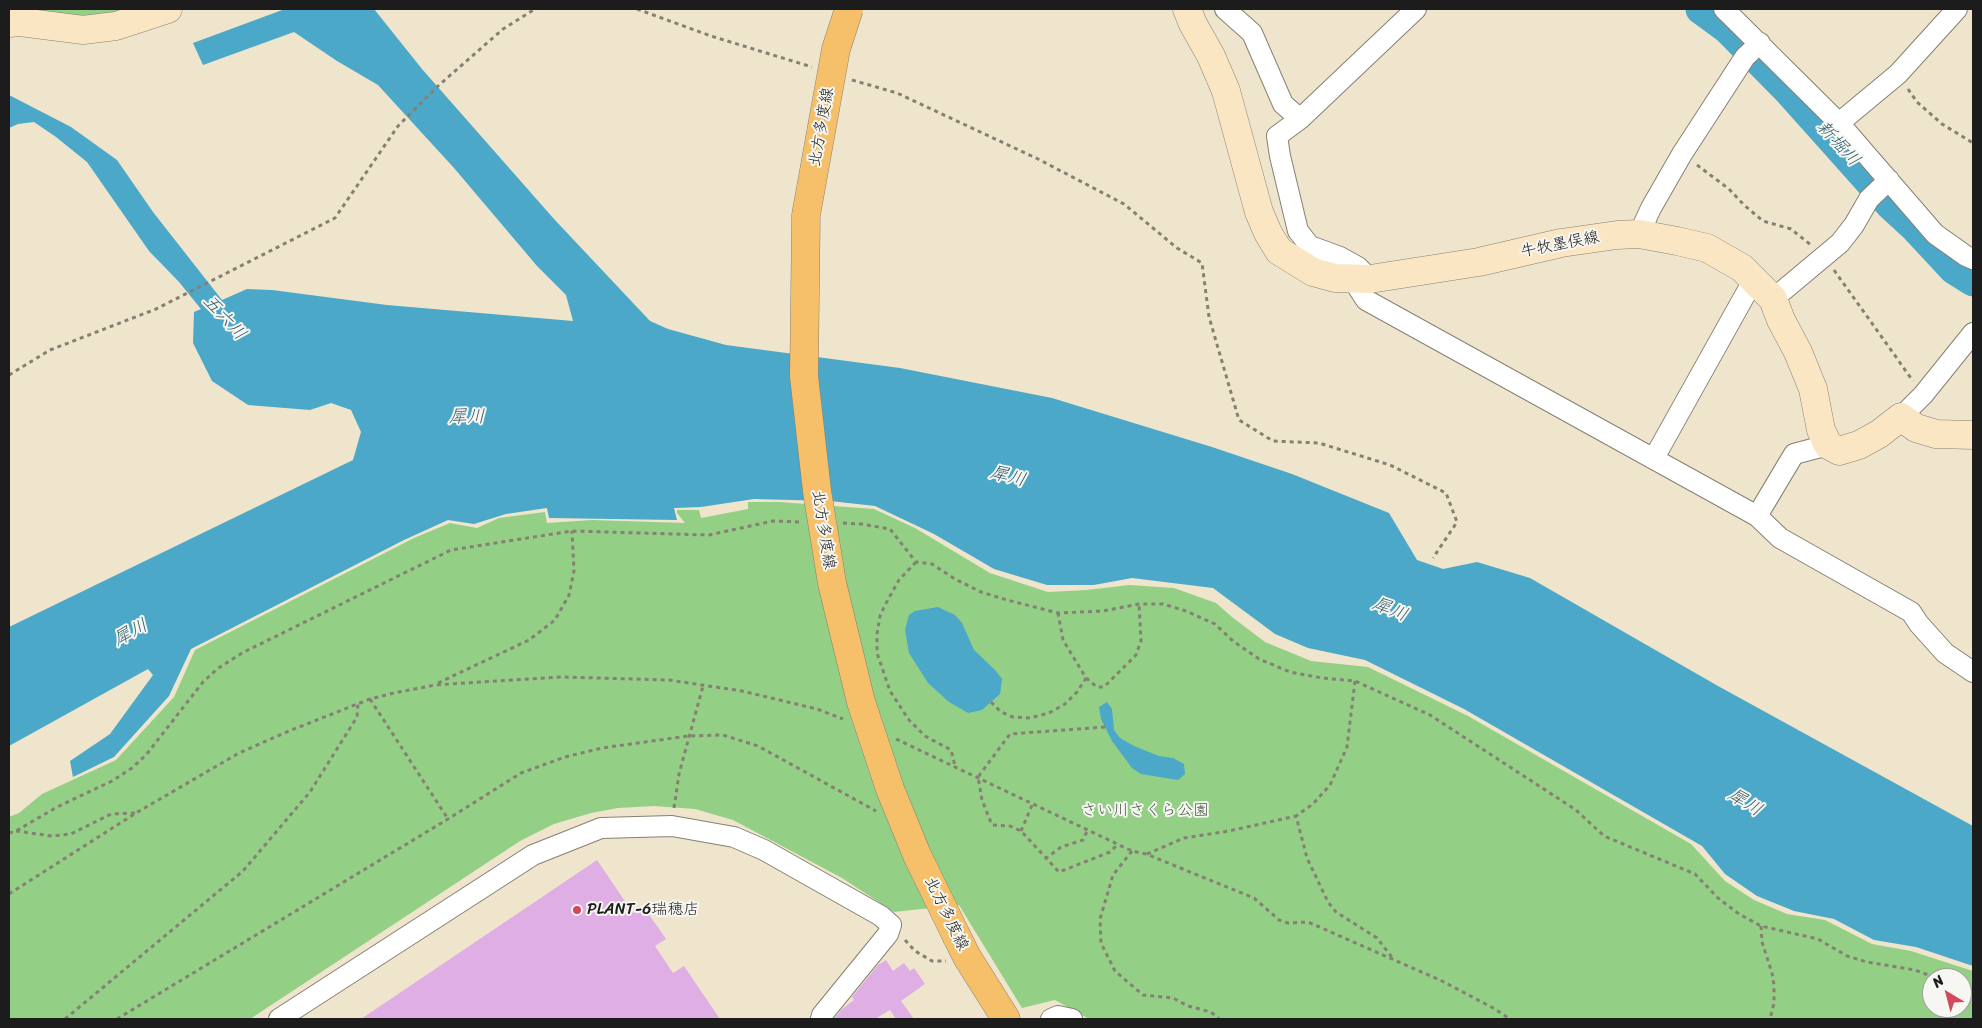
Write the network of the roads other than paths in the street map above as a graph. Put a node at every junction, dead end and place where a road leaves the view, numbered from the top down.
1 (168, 9) edge
2 (849, 9) edge
3 (1187, 9) edge
4 (1225, 9) edge
5 (1416, 9) edge
6 (1724, 9) edge
7 (1957, 9) edge
8 (149, 14) edge
9 (9, 15) edge
10 (9, 23) edge
11 (46, 26) junction
12 (1753, 49) junction
13 (1300, 119) junction
14 (1839, 123) junction
15 (1887, 182) junction
16 (1639, 234) junction
17 (1973, 259) edge
18 (1362, 279) junction
19 (1754, 279) junction
20 (1774, 298) junction
21 (1973, 334) edge
22 (1901, 417) junction
23 (1973, 436) edge
24 (1828, 445) junction
25 (1654, 458) junction
26 (1757, 516) junction
27 (1973, 672) edge
28 (279, 1019) edge
29 (821, 1019) edge
30 (1006, 1019) edge
31 (1051, 1019) edge
32 (1072, 1019) edge

1 - 8 main road
2 - 30 main road, 北方多度線, bridge
3 - 18 main road, 牛牧墨俣線
4 - 13 street
5 - 13 street
6 - 12 street
7 - 14 street
8 - 11 main road
9 - 11 street
10 - 11 main road
12 - 14 street
12 - 16 street
13 - 18 street
14 - 15 street
15 - 17 street
15 - 20 street
16 - 18 main road, 牛牧墨俣線
16 - 19 main road, 牛牧墨俣線
18 - 25 street
19 - 20 main road, 牛牧墨俣線
19 - 25 street
20 - 24 main road, 牛牧墨俣線
21 - 22 street
22 - 23 main road
22 - 24 main road
24 - 26 street
25 - 26 street
26 - 27 street
28 - 29 street
31 - 32 street

